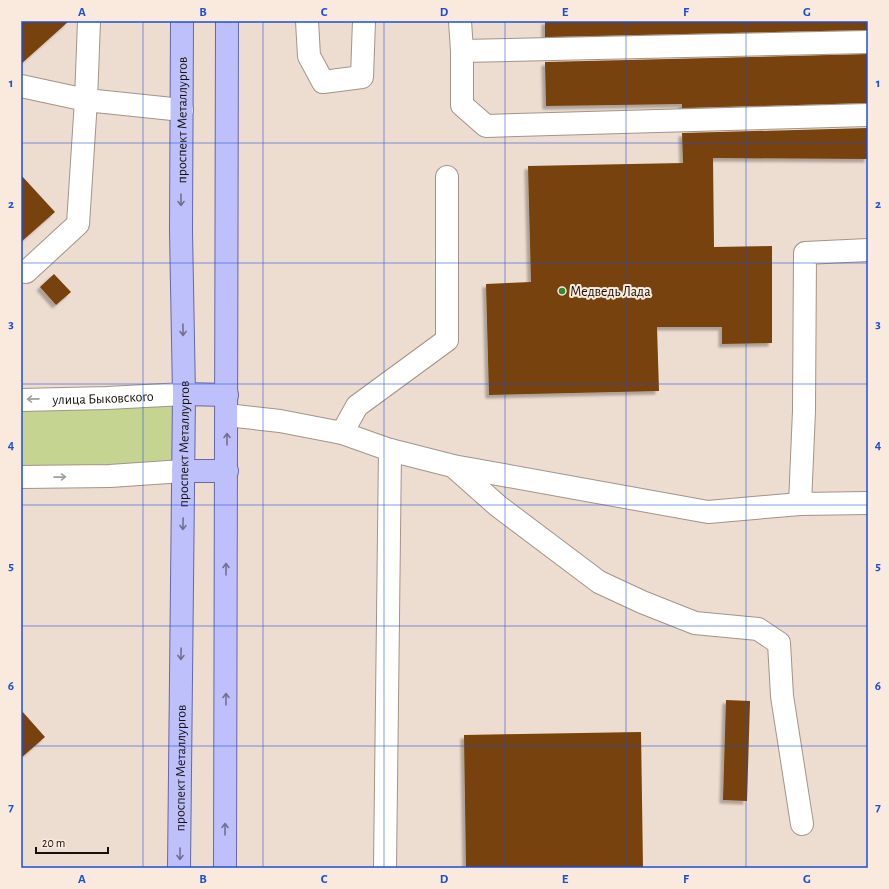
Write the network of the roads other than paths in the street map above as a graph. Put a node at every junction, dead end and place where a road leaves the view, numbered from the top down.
1 (89, 21) edge
2 (182, 21) edge
3 (227, 21) edge
4 (307, 21) edge
5 (364, 21) edge
6 (460, 21) edge
7 (868, 42) edge
8 (462, 51) junction
9 (21, 86) edge
10 (86, 100) junction
11 (182, 110) junction
12 (868, 115) edge
13 (447, 177) dead end
14 (868, 250) edge
15 (23, 272) edge
16 (184, 394) junction
17 (21, 400) edge
18 (227, 405) junction
19 (342, 433) junction
20 (390, 450) junction
21 (453, 466) junction
22 (183, 471) junction
23 (227, 471) junction
24 (21, 477) edge
25 (868, 503) edge
26 (800, 504) junction
27 (802, 824) dead end
28 (179, 868) edge
29 (225, 868) edge
30 (385, 868) edge

1 - 10 street
2 - 11 main road, проспект Металлургов
3 - 18 main road
4 - 5 street
6 - 8 street
7 - 8 street
8 - 12 street
9 - 10 street
10 - 11 street
10 - 15 street
11 -> 16 main road, проспект Металлургов
13 - 19 street
14 - 26 street
16 -> 17 street, улица Быковского
16 - 18 main road
16 - 22 main road, проспект Металлургов
18 - 19 street
23 -> 18 main road
19 - 20 street
20 - 21 street
20 - 30 street
21 - 26 street
21 - 27 street
22 - 23 main road
24 -> 22 street
22 -> 28 main road, проспект Металлургов
29 -> 23 main road
25 - 26 street

